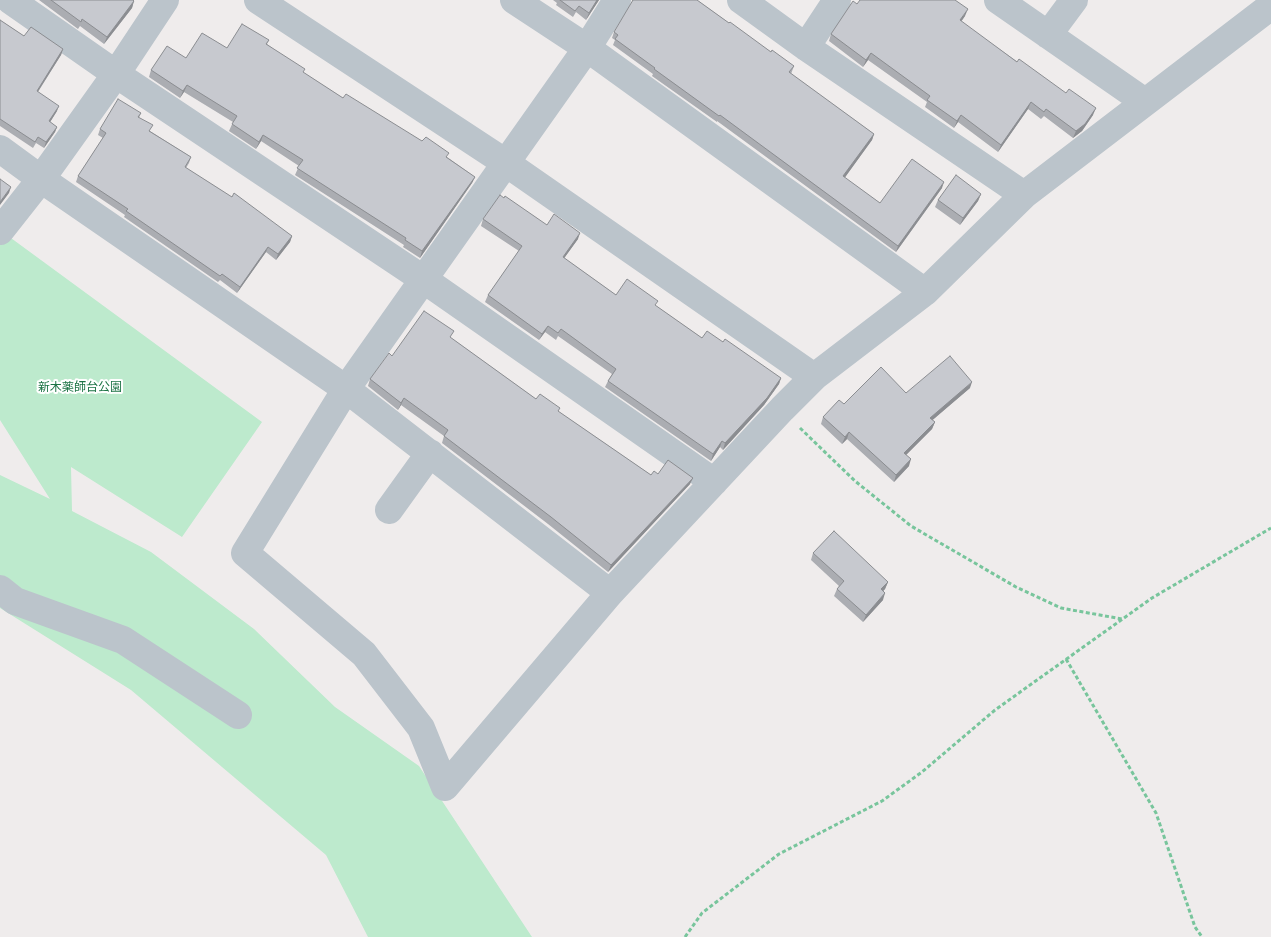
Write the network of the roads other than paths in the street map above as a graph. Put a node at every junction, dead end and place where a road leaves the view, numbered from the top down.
1 (10, 0) edge
2 (165, 0) edge
3 (258, 0) edge
4 (514, 0) edge
5 (617, 0) edge
6 (741, 0) edge
7 (837, 0) edge
8 (998, 0) edge
9 (1074, 0) edge
10 (1271, 6) edge
11 (1048, 35) junction
12 (806, 47) junction
13 (587, 48) junction
14 (116, 74) junction
15 (1145, 102) junction
16 (0, 149) edge
17 (506, 163) junction
18 (41, 179) junction
19 (1024, 195) junction
20 (0, 231) edge
21 (423, 279) junction
22 (925, 292) junction
23 (814, 377) junction
24 (346, 388) junction
25 (430, 453) junction
26 (714, 482) junction
27 (389, 510) dead end
28 (0, 589) edge
29 (610, 592) junction
30 (238, 716) dead end

1 - 14 street
2 - 14 street
3 - 17 street
4 - 13 street
5 - 13 street
6 - 12 street
7 - 12 street
8 - 11 street
9 - 11 street
10 - 15 street
11 - 15 street
12 - 19 street
13 - 17 street
13 - 22 street
14 - 18 street
14 - 21 street
15 - 19 street
16 - 18 street
17 - 21 street
17 - 23 street
18 - 20 street
18 - 24 street
19 - 22 street
21 - 24 street
21 - 26 street
22 - 23 street
23 - 26 street
24 - 25 street
24 - 29 street
25 - 27 street
25 - 29 street
26 - 29 street
28 - 30 street

